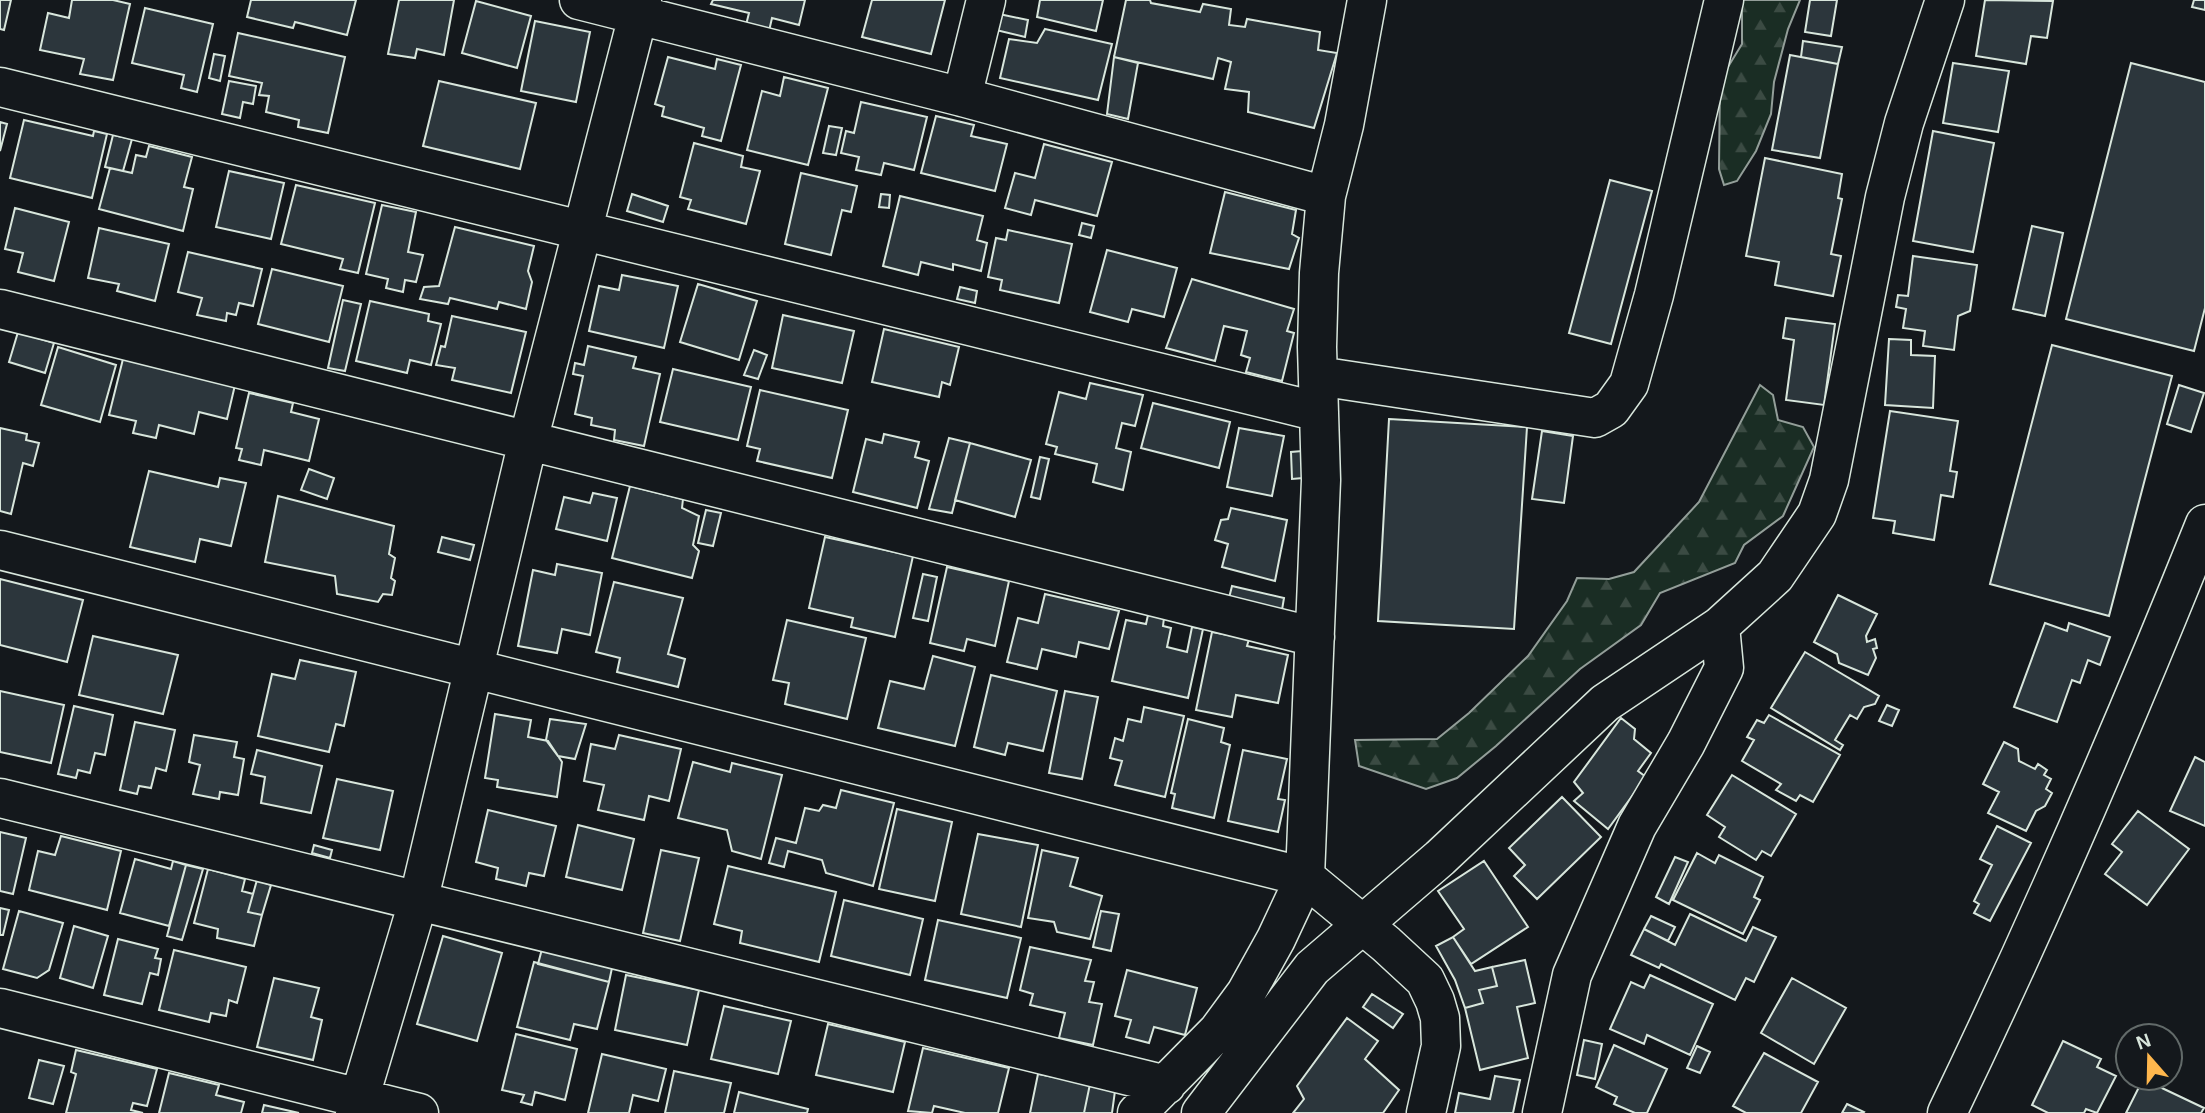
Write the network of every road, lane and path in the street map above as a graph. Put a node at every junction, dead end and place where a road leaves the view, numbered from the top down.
1 (579, 0) edge
2 (986, 0) edge
3 (1367, 0) edge
4 (1724, 0) edge
5 (1945, 0) edge
6 (640, 7) edge
7 (0, 87) edge
8 (962, 97) junction
9 (1326, 196) junction
10 (581, 231) junction
11 (0, 309) edge
12 (1318, 394) junction
13 (528, 441) junction
14 (2205, 524) edge
15 (0, 550) edge
16 (1720, 626) junction
17 (1315, 637) junction
18 (474, 668) junction
19 (0, 798) edge
20 (1306, 877) junction
21 (418, 902) junction
22 (1361, 923) junction
23 (0, 1008) edge
24 (1166, 1085) junction
25 (358, 1106) edge
26 (419, 1113) edge
27 (1137, 1113) edge
28 (1201, 1113) edge
29 (1426, 1113) edge
30 (1542, 1113) edge
31 (1947, 1113) edge

1 - 6 street
2 - 8 street
3 - 9 street
4 - 12 street
5 - 16 street
6 - 8 street
6 - 10 street
7 - 10 street
8 - 9 street
9 - 12 street
10 - 12 street
10 - 13 street
11 - 13 street
12 - 17 street
13 - 17 street
13 - 18 street
14 - 31 street
15 - 18 street
16 - 22 street
16 - 30 street
17 - 20 street
18 - 20 street
18 - 21 street
19 - 21 street
20 - 22 street
20 - 24 street
21 - 24 street
21 - 25 street
22 - 28 street
22 - 29 street
23 - 25 street
24 - 27 street
25 - 26 street

